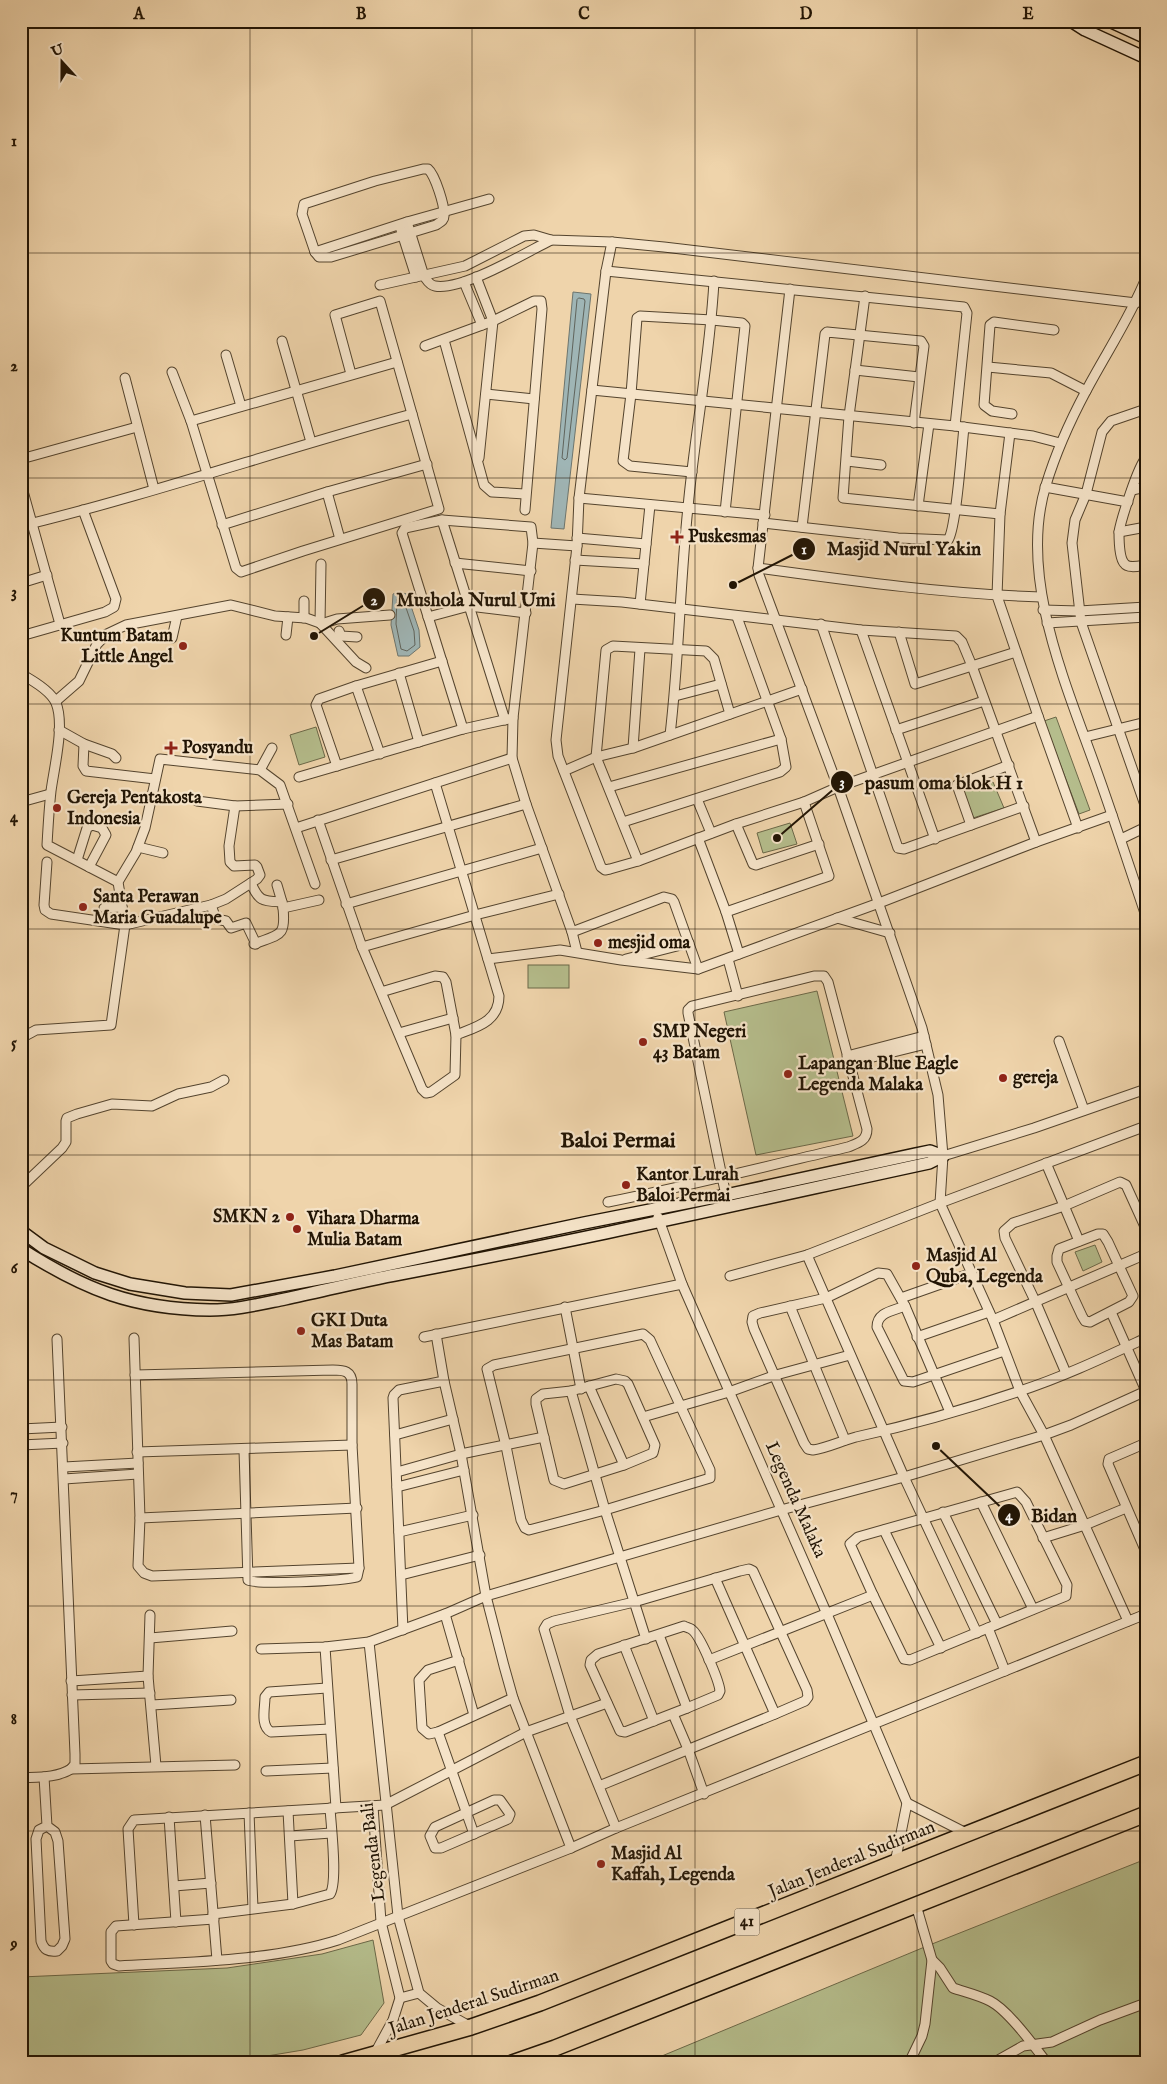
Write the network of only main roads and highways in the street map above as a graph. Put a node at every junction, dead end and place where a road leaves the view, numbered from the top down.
1 (1146, 1763) edge
2 (1146, 1814) edge
3 (342, 2063) edge
4 (512, 2063) edge

1 - 3 highway, Jalan Jenderal Sudirman / 41
2 - 4 highway

